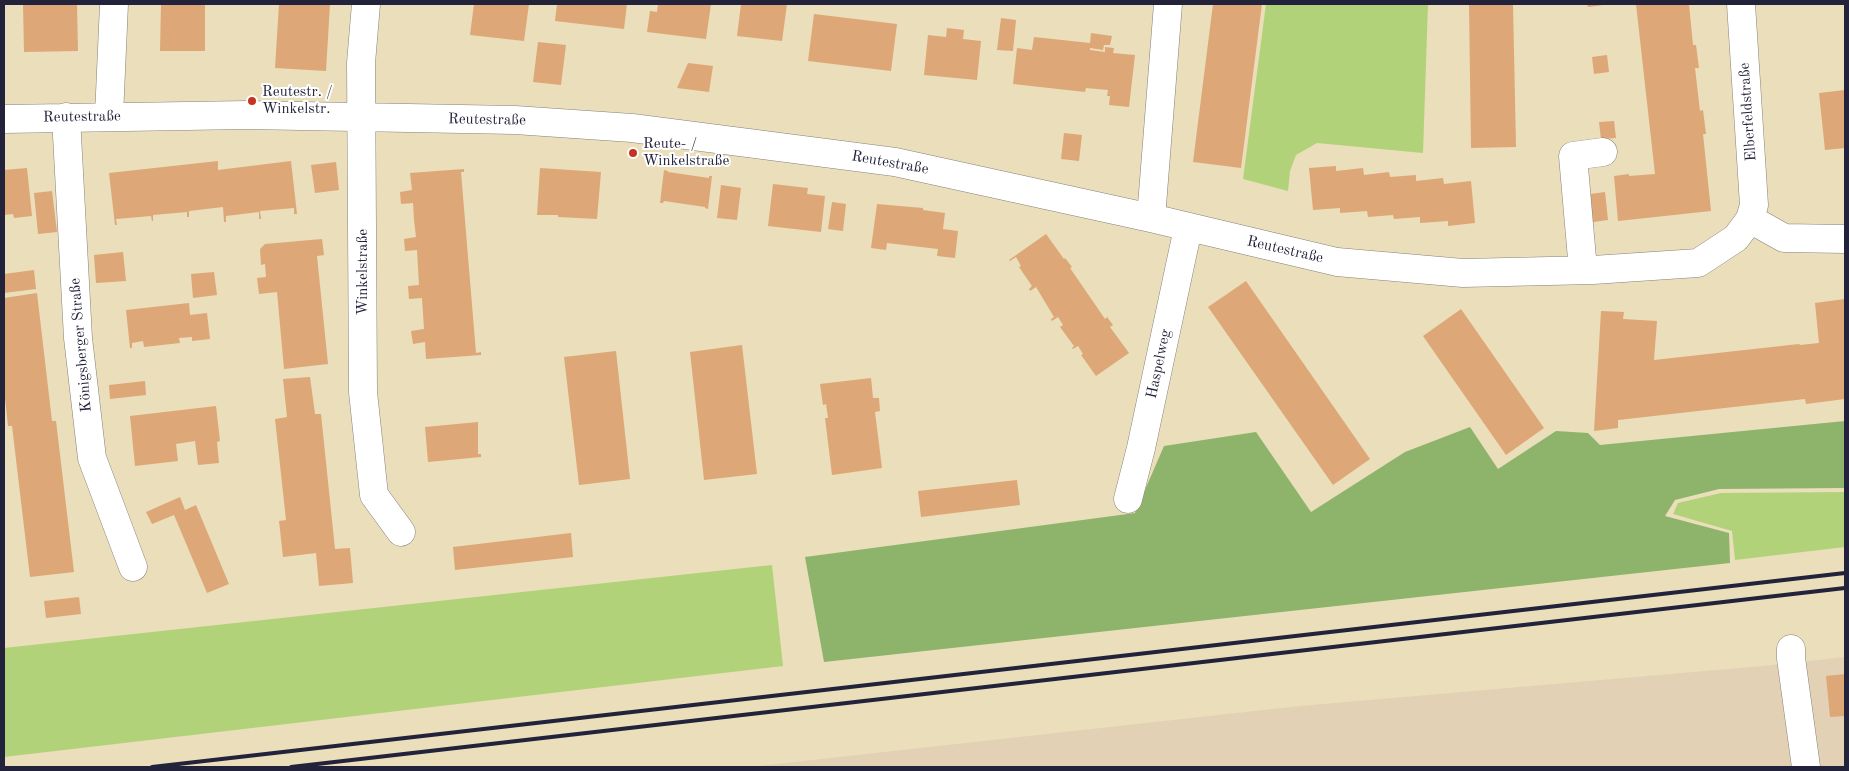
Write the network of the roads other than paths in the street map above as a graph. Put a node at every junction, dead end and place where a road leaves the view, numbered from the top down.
1 (114, 4) edge
2 (366, 4) edge
3 (1168, 4) edge
4 (1741, 4) edge
5 (109, 116) junction
6 (66, 117) junction
7 (363, 118) junction
8 (4, 119) edge
9 (1603, 152) dead end
10 (1151, 218) junction
11 (1750, 219) junction
12 (1188, 228) junction
13 (1845, 239) edge
14 (1583, 270) junction
15 (1128, 499) dead end
16 (401, 532) dead end
17 (133, 567) dead end
18 (1791, 650) dead end
19 (1806, 767) edge

1 - 5 street
2 - 7 street, Winkelstraße
3 - 10 street
4 - 11 street, Elberfeldstraße
5 - 6 street, Reutestraße
5 - 7 street, Reutestraße
6 - 8 street, Reutestraße
6 - 17 street, Königsberger Straße
7 - 10 street, Reutestraße
7 - 16 street, Winkelstraße
9 - 14 street
10 - 12 street, Reutestraße
11 - 13 street
11 - 14 street, Reutestraße
12 - 14 street, Reutestraße
12 - 15 street, Haspelweg
18 - 19 street

